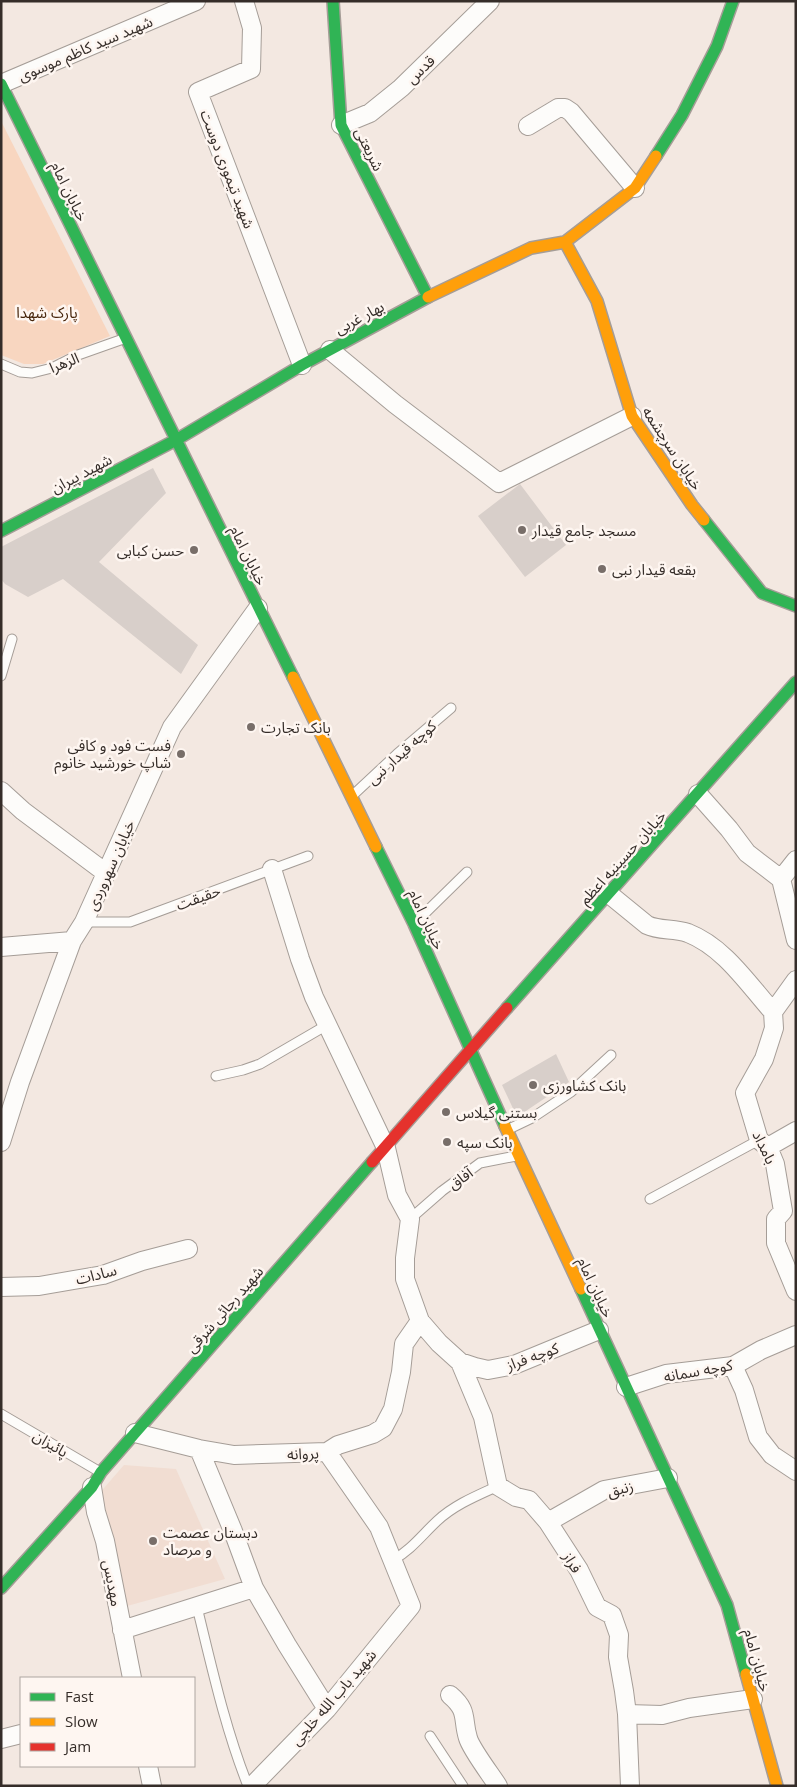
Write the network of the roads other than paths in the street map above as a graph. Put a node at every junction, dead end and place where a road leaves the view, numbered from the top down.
1 (196, 1) edge
2 (244, 1) edge
3 (333, 1) edge
4 (490, 1) edge
5 (733, 1) edge
6 (1, 84) edge
7 (341, 125) junction
8 (528, 126) dead end
9 (635, 188) junction
10 (565, 242) junction
11 (428, 297) junction
12 (126, 338) junction
13 (330, 350) junction
14 (1, 364) edge
15 (302, 366) junction
16 (632, 416) junction
17 (176, 440) junction
18 (1, 532) edge
19 (796, 606) edge
20 (258, 608) junction
21 (12, 639) dead end
22 (1, 676) edge
23 (796, 682) edge
24 (451, 708) dead end
25 (1, 791) edge
26 (698, 794) junction
27 (351, 797) junction
28 (308, 856) dead end
29 (796, 860) edge
30 (272, 869) junction
31 (467, 872) dead end
32 (106, 873) junction
33 (781, 879) junction
34 (609, 894) junction
35 (84, 922) junction
36 (414, 924) junction
37 (72, 940) junction
38 (796, 940) edge
39 (1, 947) edge
40 (796, 980) edge
41 (773, 1012) junction
42 (327, 1025) junction
43 (470, 1050) junction
44 (611, 1055) dead end
45 (216, 1076) dead end
46 (507, 1130) junction
47 (796, 1131) edge
48 (1, 1142) edge
49 (764, 1144) junction
50 (386, 1148) junction
51 (519, 1155) junction
52 (650, 1200) dead end
53 (410, 1219) junction
54 (188, 1250) dead end
55 (1, 1287) edge
56 (796, 1291) edge
57 (420, 1321) junction
58 (599, 1330) junction
59 (796, 1334) edge
60 (460, 1362) junction
61 (733, 1366) junction
62 (626, 1386) junction
63 (1, 1414) edge
64 (135, 1433) junction
65 (199, 1450) junction
66 (327, 1452) junction
67 (796, 1471) edge
68 (101, 1472) junction
69 (668, 1478) junction
70 (498, 1486) junction
71 (92, 1487) junction
72 (548, 1522) junction
73 (393, 1560) junction
74 (1, 1588) edge
75 (254, 1588) junction
76 (197, 1607) junction
77 (122, 1630) junction
78 (132, 1677) edge
79 (450, 1695) dead end
80 (753, 1699) junction
81 (327, 1709) junction
82 (627, 1714) junction
83 (20, 1734) edge
84 (430, 1736) dead end
85 (1, 1739) edge
86 (148, 1767) edge
87 (152, 1786) edge
88 (248, 1786) edge
89 (252, 1786) edge
90 (463, 1786) edge
91 (498, 1786) edge
92 (630, 1786) edge
93 (778, 1786) edge

1 - 6 street, شهید سید کاظم موسوی
2 - 15 street, شهید تیموری دوست
3 - 7 street, شریعتی
4 - 7 street, قدس
5 - 9 street
6 - 12 street, خیابان امام
7 - 11 street, شریعتی
8 - 9 street
9 - 10 street
10 - 11 street, بهار غربی
10 - 16 street, خیابان سرچشمه
11 - 13 street, بهار غربی
12 - 14 lane, الزهرا
12 - 17 street, خیابان امام
13 - 15 street, بهار غربی
13 - 16 street
15 - 17 street, بهار غربی
16 - 19 street, خیابان سرچشمه
17 - 18 street, شهید پیران
17 - 20 street, خیابان امام
20 - 27 street, خیابان امام
20 - 32 street, خیابان سهروردی
21 - 22 lane
23 - 26 street, خیابان حسینیه اعظم
24 - 27 lane, کوچه قیدار نبی
25 - 32 street
26 - 33 street
26 - 34 street, خیابان حسینیه اعظم
27 - 36 street, خیابان امام
28 - 30 lane, حقیقت
29 - 33 street
30 - 35 lane, حقیقت
30 - 42 street
31 - 36 lane
32 - 35 street, خیابان سهروردی
33 - 38 street
34 - 41 street
34 - 43 street, خیابان حسینیه اعظم
35 - 37 street, خیابان سهروردی
36 - 43 street, خیابان امام
37 - 39 street
37 - 48 street, خیابان سهروردی
40 - 41 street
41 - 49 street, بامداد
42 - 45 lane
42 - 50 street
43 - 46 street, خیابان امام
43 - 50 street, شهید رجائی شرقی
44 - 46 lane
46 - 51 street, خیابان امام
47 - 49 street
49 - 52 lane
49 - 56 street, بامداد
50 - 53 street
50 - 64 street, شهید رجائی شرقی
51 - 53 lane, آفاق
51 - 58 street, خیابان امام
53 - 57 street, کوچه فراز
54 - 55 street, سادات
57 - 60 street, کوچه فراز
57 - 66 street, پروانه
58 - 60 street, کوچه فراز
58 - 62 street, خیابان امام
59 - 61 street, کوچه سمانه
60 - 70 street
61 - 62 street, کوچه سمانه
61 - 67 street
62 - 69 street, خیابان امام
63 - 68 lane, پائیزان
64 - 65 street, پروانه
64 - 68 street, شهید رجائی شرقی
65 - 66 street, پروانه
65 - 75 street
66 - 73 street
68 - 71 street, شهید رجائی شرقی
69 - 72 street, زنبق
69 - 80 street, خیابان امام
70 - 72 street, فراز
70 - 73 lane
71 - 74 street, شهید رجائی شرقی
71 - 77 street, مهدیس
72 - 82 street, فراز
73 - 81 street, شهید باب الله خلجی
75 - 76 street
75 - 81 street
76 - 77 street
76 - 88 lane
77 - 78 street, مهدیس
79 - 91 street
80 - 82 street
80 - 93 street, خیابان امام
81 - 89 street, شهید باب الله خلجی
82 - 92 street, فراز
83 - 85 street
84 - 90 lane
86 - 87 street

